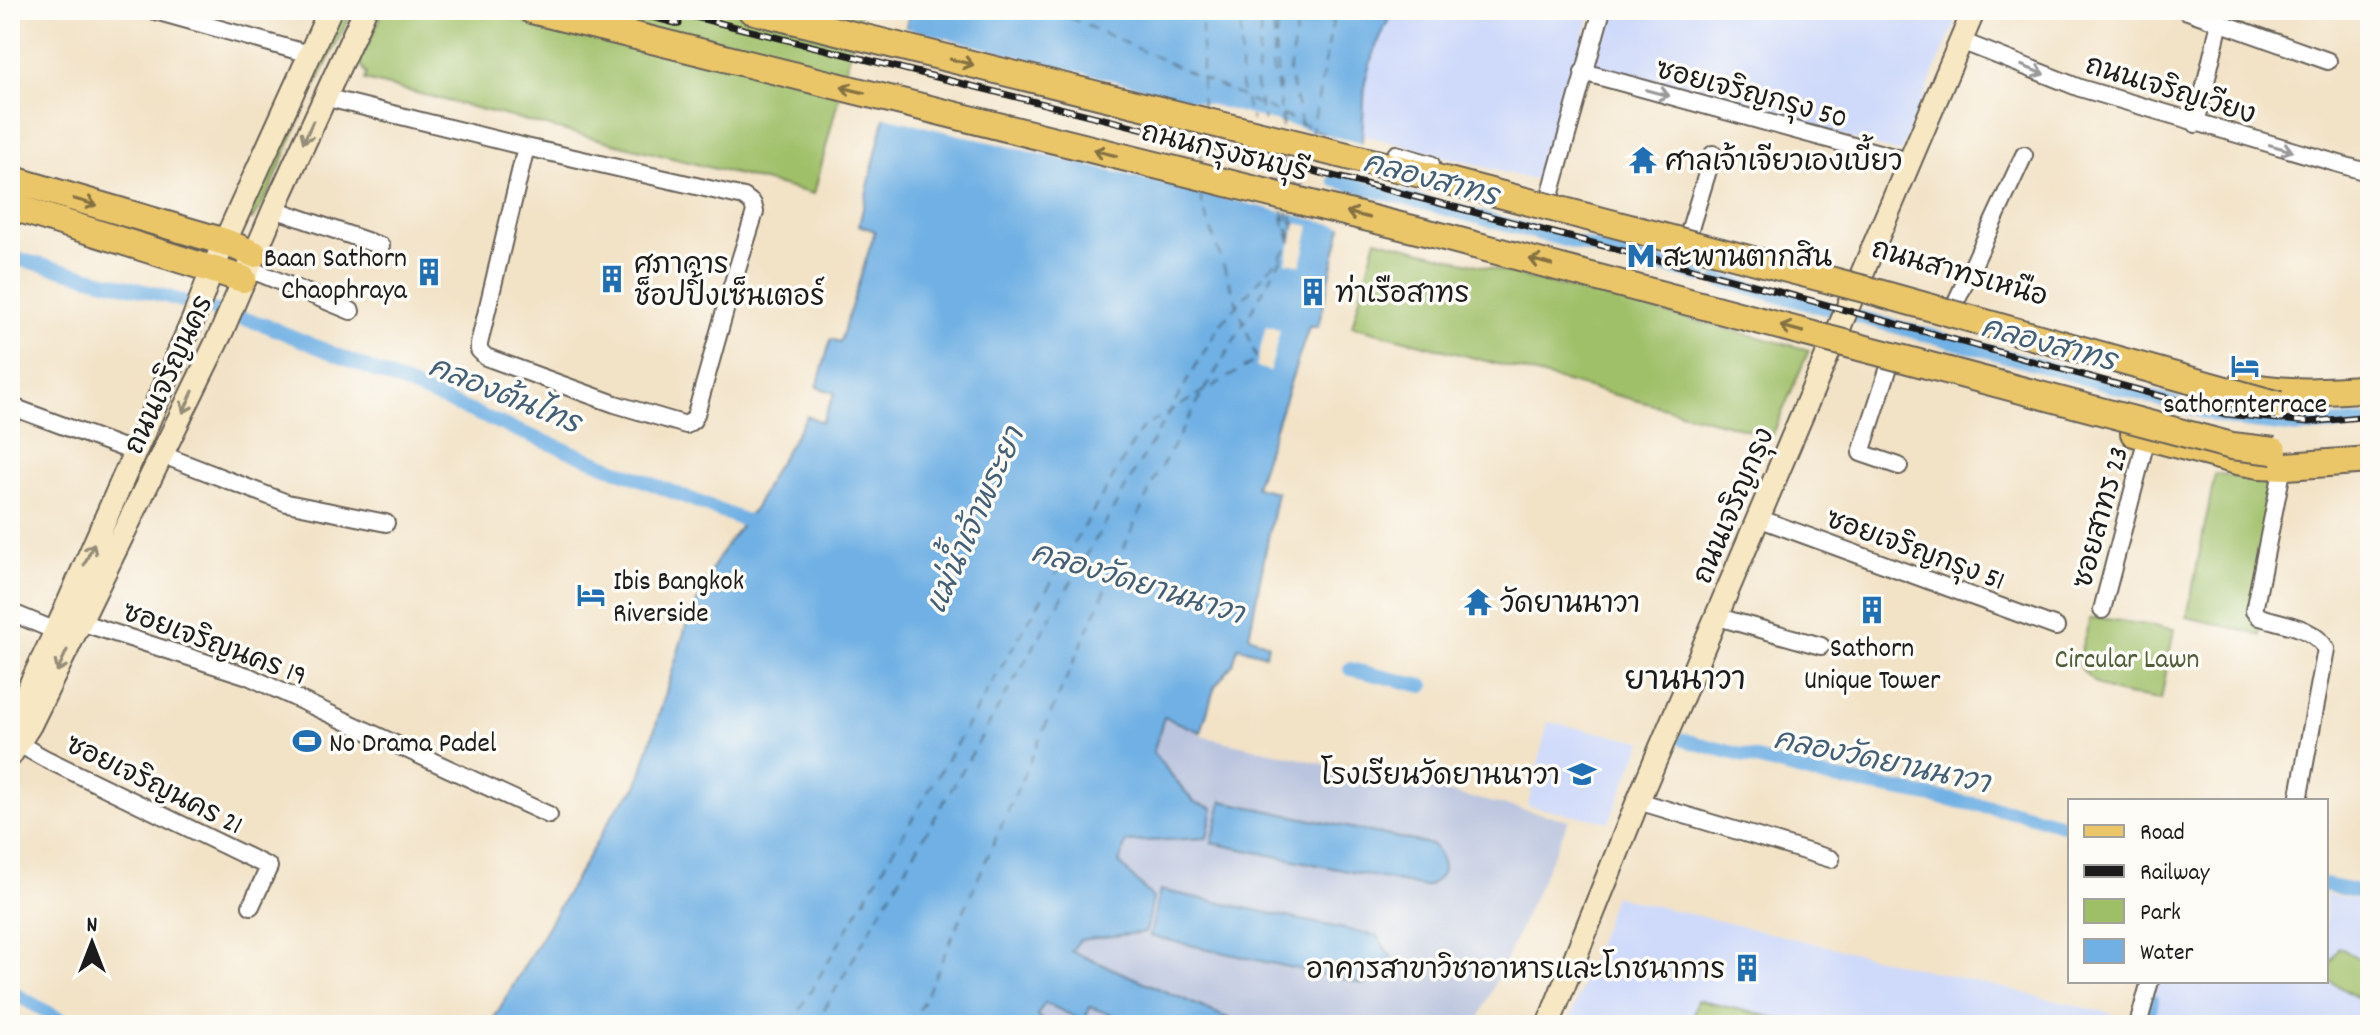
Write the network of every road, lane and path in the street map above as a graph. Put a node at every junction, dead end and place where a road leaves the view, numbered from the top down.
1 (152, 10) edge
2 (330, 10) edge
3 (365, 10) edge
4 (531, 10) edge
5 (751, 10) edge
6 (1602, 10) edge
7 (1974, 10) edge
8 (2185, 10) edge
9 (2220, 22) junction
10 (1961, 41) junction
11 (309, 54) junction
12 (2328, 61) dead end
13 (1583, 72) junction
14 (324, 97) junction
15 (2196, 124) junction
16 (526, 147) junction
17 (1396, 154) dead end
18 (1713, 154) dead end
19 (2024, 155) dead end
20 (1908, 161) junction
21 (2370, 173) edge
22 (10, 179) edge
23 (1550, 196) junction
24 (10, 206) edge
25 (274, 209) junction
26 (1689, 232) junction
27 (225, 242) junction
28 (381, 246) dead end
29 (248, 267) junction
30 (212, 270) junction
31 (1857, 288) junction
32 (731, 289) junction
33 (748, 298) dead end
34 (1956, 302) junction
35 (351, 311) dead end
36 (1835, 342) junction
37 (1889, 367) junction
38 (2370, 388) edge
39 (2370, 402) edge
40 (10, 406) edge
41 (2147, 437) junction
42 (2370, 444) edge
43 (134, 452) junction
44 (163, 455) junction
45 (2278, 459) junction
46 (2370, 460) edge
47 (1899, 466) dead end
48 (1758, 518) junction
49 (386, 523) dead end
50 (2102, 610) dead end
51 (10, 612) edge
52 (1718, 617) junction
53 (80, 622) junction
54 (2056, 627) dead end
55 (56, 631) junction
56 (1821, 646) dead end
57 (13, 742) edge
58 (2298, 799) edge
59 (1638, 801) junction
60 (549, 815) dead end
61 (1831, 859) dead end
62 (251, 906) dead end
63 (2149, 983) edge
64 (1548, 1025) edge
65 (2138, 1025) edge

1 - 11 street
2 - 11 main road, ถนนเจริญนคร
3 - 14 main road, ถนนเจริญนคร
45 -> 4 main road, ถนนกรุงธนบุรี, bridge
5 -> 39 main road, bridge
6 - 13 street
7 - 10 main road, ถนนเจริญกรุง
8 - 9 street
9 - 12 street
9 - 15 street
10 -> 15 street, ถนนเจริญเวียง
10 - 20 main road, ถนนเจริญกรุง
11 - 27 main road, ถนนเจริญนคร
13 -> 20 street, ซอยเจริญกรุง 50
13 - 23 street
14 - 16 street
14 -> 25 main road, ถนนเจริญนคร
15 -> 21 street, ถนนเจริญเวียง
16 - 32 street
16 - 32 street
17 - 23 street, ถนนสาทรเหนือ
18 - 26 street
19 - 34 street
20 - 31 main road, ถนนเจริญกรุง
22 -> 27 main road
23 - 26 street, ถนนสาทรเหนือ
24 - 30 main road
25 - 28 street
25 - 29 main road, ถนนเจริญนคร
26 - 31 street, ถนนสาทรเหนือ
27 - 29 main road
27 - 30 main road, ถนนเจริญนคร
29 - 30 main road
29 - 35 street
29 -> 44 main road, ถนนเจริญนคร
30 - 43 main road, ถนนเจริญนคร
31 - 34 main road, ถนนสาทรเหนือ
31 - 36 main road, ถนนเจริญกรุง
32 - 33 street
34 - 38 main road, ถนนสาทรเหนือ
36 - 37 main road
36 - 48 main road, ถนนเจริญกรุง
37 - 41 main road
37 - 47 street
40 - 43 street
41 - 45 main road
41 - 50 street, ซอยสาทร 23
42 - 45 main road
55 -> 43 main road, ถนนเจริญนคร
44 - 49 street
44 - 53 main road, ถนนเจริญนคร
45 - 46 main road
45 - 58 street
48 - 52 main road, ถนนเจริญกรุง
48 - 54 street, ซอยเจริญกรุง 51
51 - 55 street
52 - 56 street
52 - 59 main road, ถนนเจริญกรุง
53 -> 57 main road, ถนนเจริญนคร
53 - 60 street, ซอยเจริญนคร 19
55 - 57 main road, ถนนเจริญนคร
57 - 62 street, ซอยเจริญนคร 21
59 - 61 street
59 - 64 main road, ถนนเจริญกรุง
63 - 65 street

